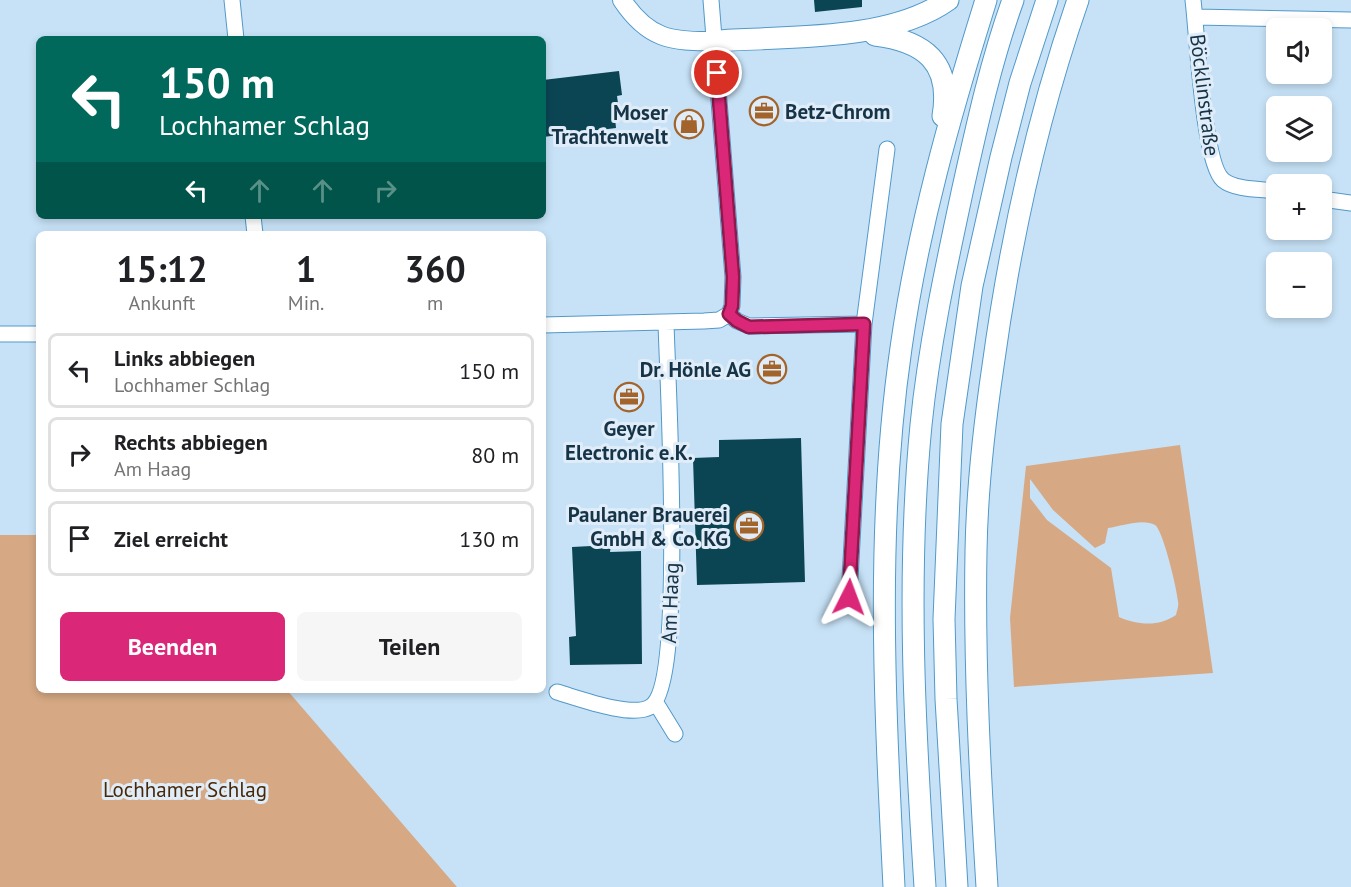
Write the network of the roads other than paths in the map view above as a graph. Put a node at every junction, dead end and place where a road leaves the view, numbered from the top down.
1 (232, 0) edge
2 (622, 0) edge
3 (711, 0) edge
4 (948, 0) edge
5 (986, 0) edge
6 (1013, 0) edge
7 (1047, 0) edge
8 (1078, 0) edge
9 (1193, 0) edge
10 (1195, 17) junction
11 (1351, 20) edge
12 (856, 32) junction
13 (236, 36) edge
14 (715, 41) junction
15 (887, 148) dead end
16 (936, 165) junction
17 (1266, 190) edge
18 (1332, 200) edge
19 (1351, 203) edge
20 (729, 314) junction
21 (666, 322) junction
22 (864, 324) junction
23 (546, 325) edge
24 (0, 334) edge
25 (36, 334) edge
26 (849, 597) dead end
27 (557, 692) dead end
28 (656, 703) junction
29 (675, 734) dead end
30 (894, 887) edge
31 (925, 887) edge
32 (957, 887) edge
33 (987, 887) edge

1 - 13 street
2 - 14 main road
3 - 14 street
4 - 12 highway
5 - 16 highway
6 - 31 highway
7 - 32 highway
8 - 33 highway
9 - 10 street, Böcklinstraße
10 - 11 street
10 - 17 street, Böcklinstraße
12 - 14 highway
12 - 16 highway
14 - 20 street
15 - 22 street
16 - 30 highway
18 - 19 street
20 - 21 street
20 - 22 street
21 - 23 street
21 - 28 street, Am Haag
22 - 26 street
24 - 25 street
27 - 28 street
28 - 29 street

